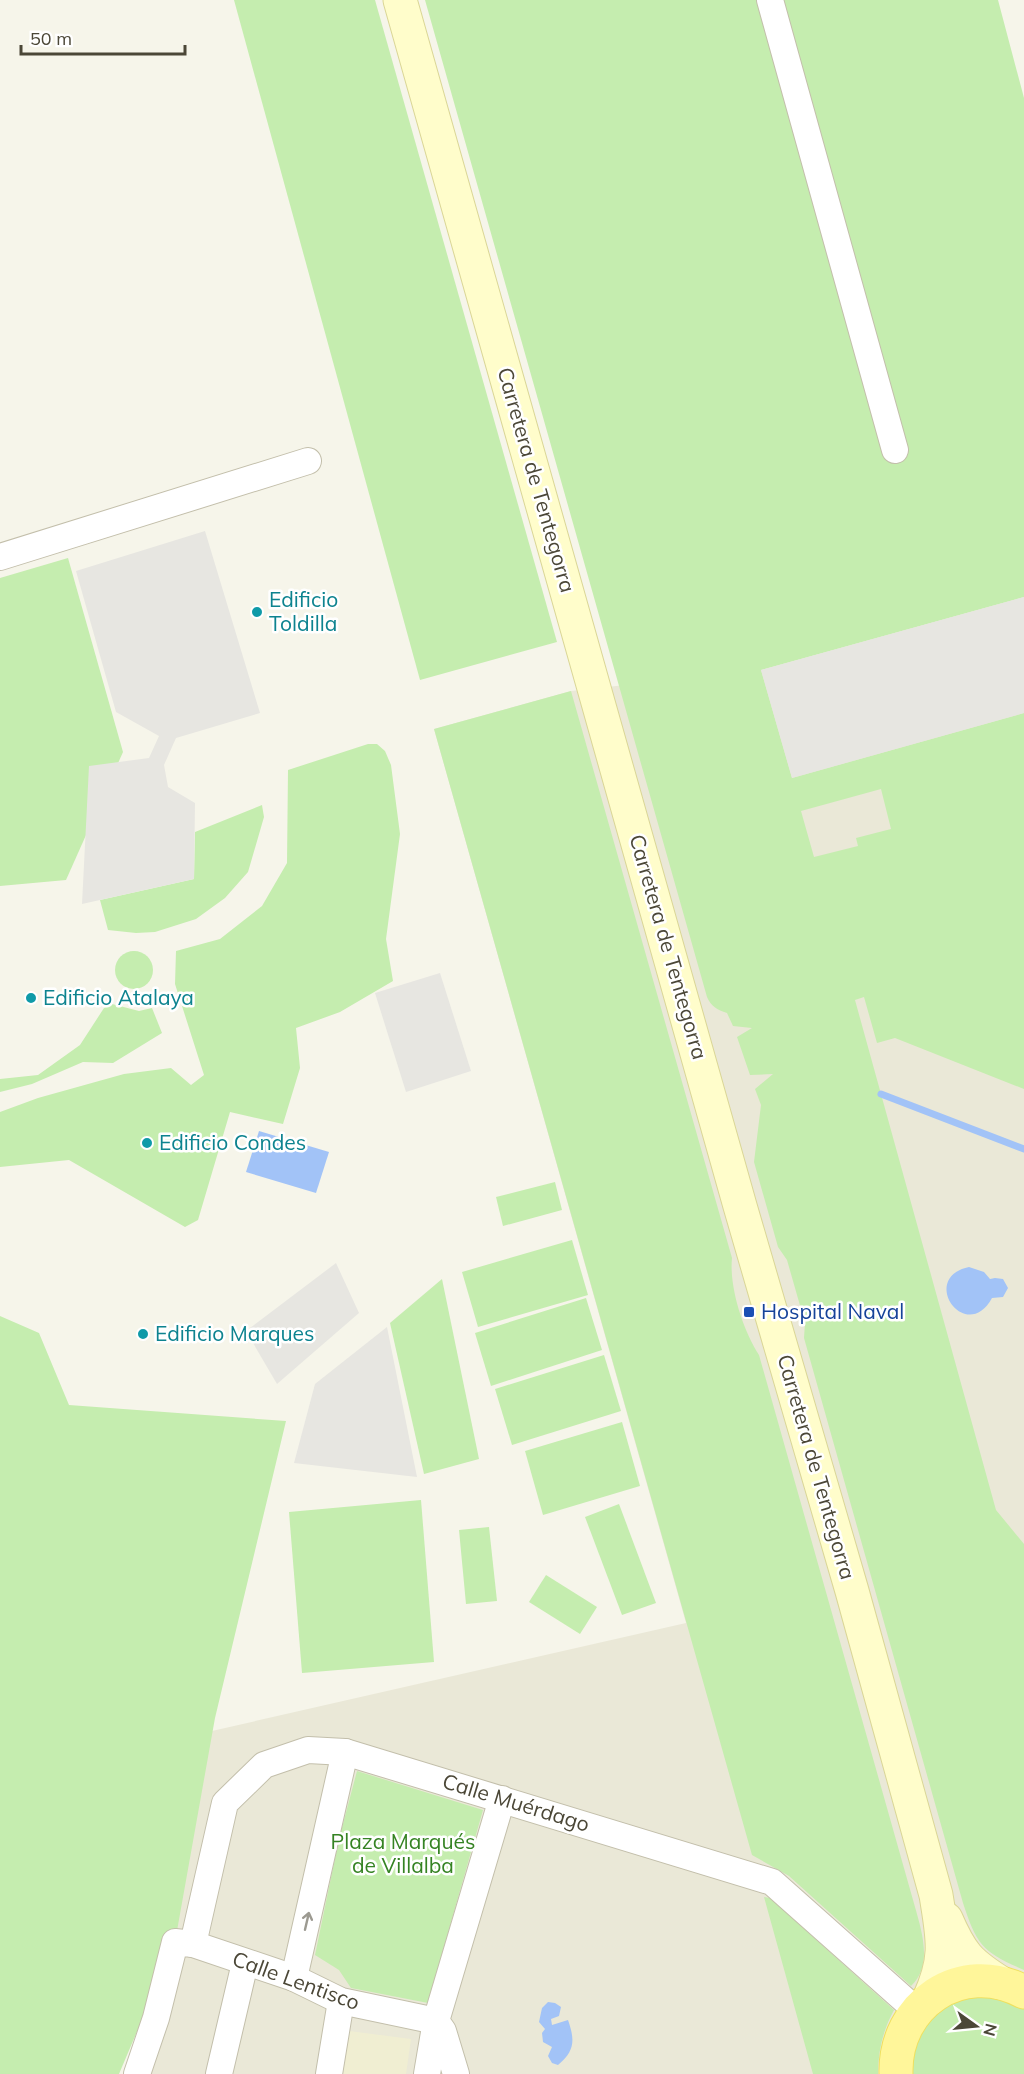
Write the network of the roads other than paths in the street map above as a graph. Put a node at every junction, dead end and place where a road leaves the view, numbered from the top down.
1 (400, 0) edge
2 (770, 0) edge
3 (895, 450) dead end
4 (308, 461) dead end
5 (0, 557) edge
6 (345, 1752) junction
7 (502, 1799) junction
8 (936, 1895) junction
9 (184, 1943) junction
10 (245, 1963) junction
11 (294, 1978) junction
12 (1013, 1988) edge
13 (341, 2001) junction
14 (923, 2005) junction
15 (436, 2021) junction
16 (137, 2074) edge
17 (219, 2074) edge
18 (329, 2074) edge
19 (427, 2074) edge
20 (456, 2074) edge
21 (896, 2074) edge

1 - 8 main road, Carretera de Tentegorra
2 - 3 street
4 - 5 street
6 - 7 street, Calle Muérdago
6 - 9 street, Calle Muérdago
11 -> 6 street
7 - 14 street, Calle Muérdago
7 - 15 street
8 - 12 main road, Carretera de Tentegorra
8 - 14 main road, Carretera de Tentegorra
9 - 10 street, Calle Lentisco
9 - 16 street, Calle Muérdago
10 - 11 street, Calle Lentisco
10 - 17 street
11 - 13 street, Calle Lentisco
12 - 14 main road
13 - 15 street, Calle Lentisco
13 - 18 street
14 - 21 main road
15 - 19 street
15 - 20 street

